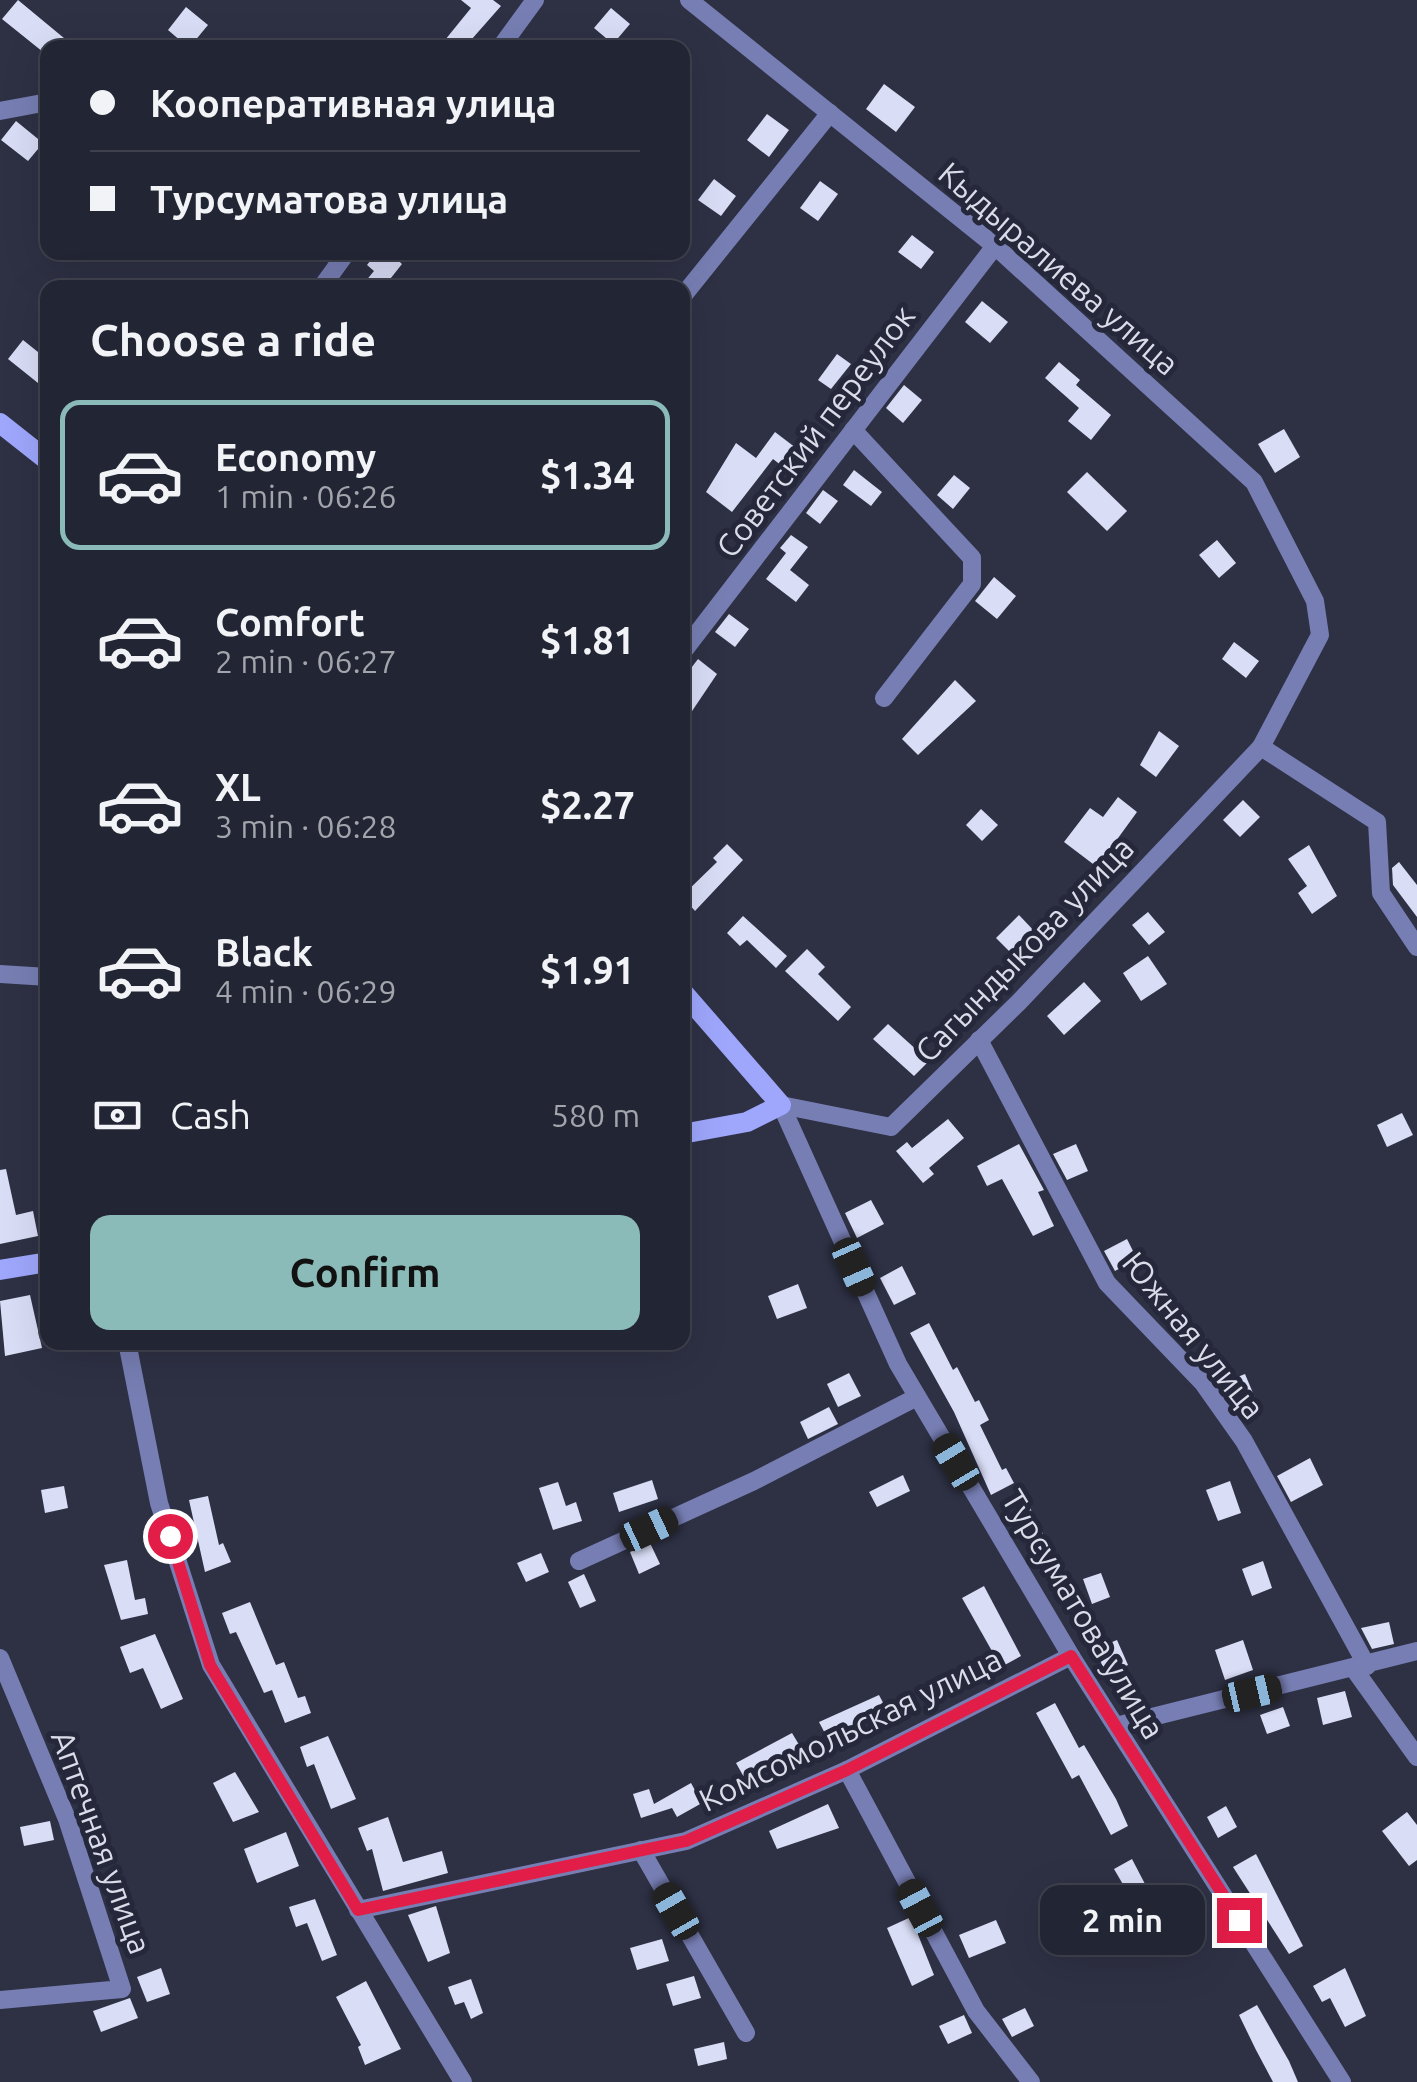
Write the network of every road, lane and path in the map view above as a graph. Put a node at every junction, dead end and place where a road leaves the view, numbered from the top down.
1 (535, 0) edge
2 (689, 0) edge
3 (506, 40) edge
4 (40, 103) edge
5 (0, 110) edge
6 (830, 113) junction
7 (995, 246) junction
8 (690, 286) edge
9 (0, 423) edge
10 (853, 430) junction
11 (40, 455) edge
12 (1320, 635) joint
13 (690, 643) edge
14 (884, 698) dead end
15 (1261, 747) junction
16 (1417, 947) edge
17 (2, 970) edge
18 (40, 976) edge
19 (690, 1000) edge
20 (979, 1040) junction
21 (781, 1105) junction
22 (690, 1133) edge
23 (40, 1263) edge
24 (0, 1270) edge
25 (129, 1350) edge
26 (917, 1397) junction
27 (579, 1561) dead end
28 (1417, 1651) edge
29 (1071, 1656) junction
30 (0, 1658) edge
31 (1361, 1667) junction
32 (1116, 1726) junction
33 (1417, 1757) edge
34 (847, 1770) junction
35 (640, 1850) junction
36 (358, 1910) junction
37 (0, 2000) edge
38 (746, 2033) dead end
39 (463, 2082) edge
40 (1031, 2082) edge
41 (1342, 2082) edge

1 - 3 street
2 - 6 street, Кыдыралиева улица
4 - 5 street
6 - 7 street, Кыдыралиева улица
6 - 8 street
7 - 10 street, Советский переулок
7 - 12 street, Кыдыралиева улица
9 - 11 street
10 - 13 street, Советский переулок
10 - 14 street
12 - 15 street, Сагындыкова улица
15 - 16 street
15 - 20 street, Сагындыкова улица
17 - 18 street
19 - 21 street
20 - 21 street, Сагындыкова улица
20 - 31 street, Южная улица
21 - 22 street
21 - 26 street, Турсуматова улица
23 - 24 street
25 - 36 street
26 - 27 street
26 - 29 street, Турсуматова улица
28 - 31 street
29 - 32 street, Турсуматова улица
29 - 34 street, Комсомольская улица
30 - 37 street, Аптечная улица
31 - 32 street
31 - 33 street, Южная улица
32 - 41 street, Турсуматова улица
34 - 35 street, Комсомольская улица
34 - 40 street
35 - 36 street, Комсомольская улица
35 - 38 street
36 - 39 street

